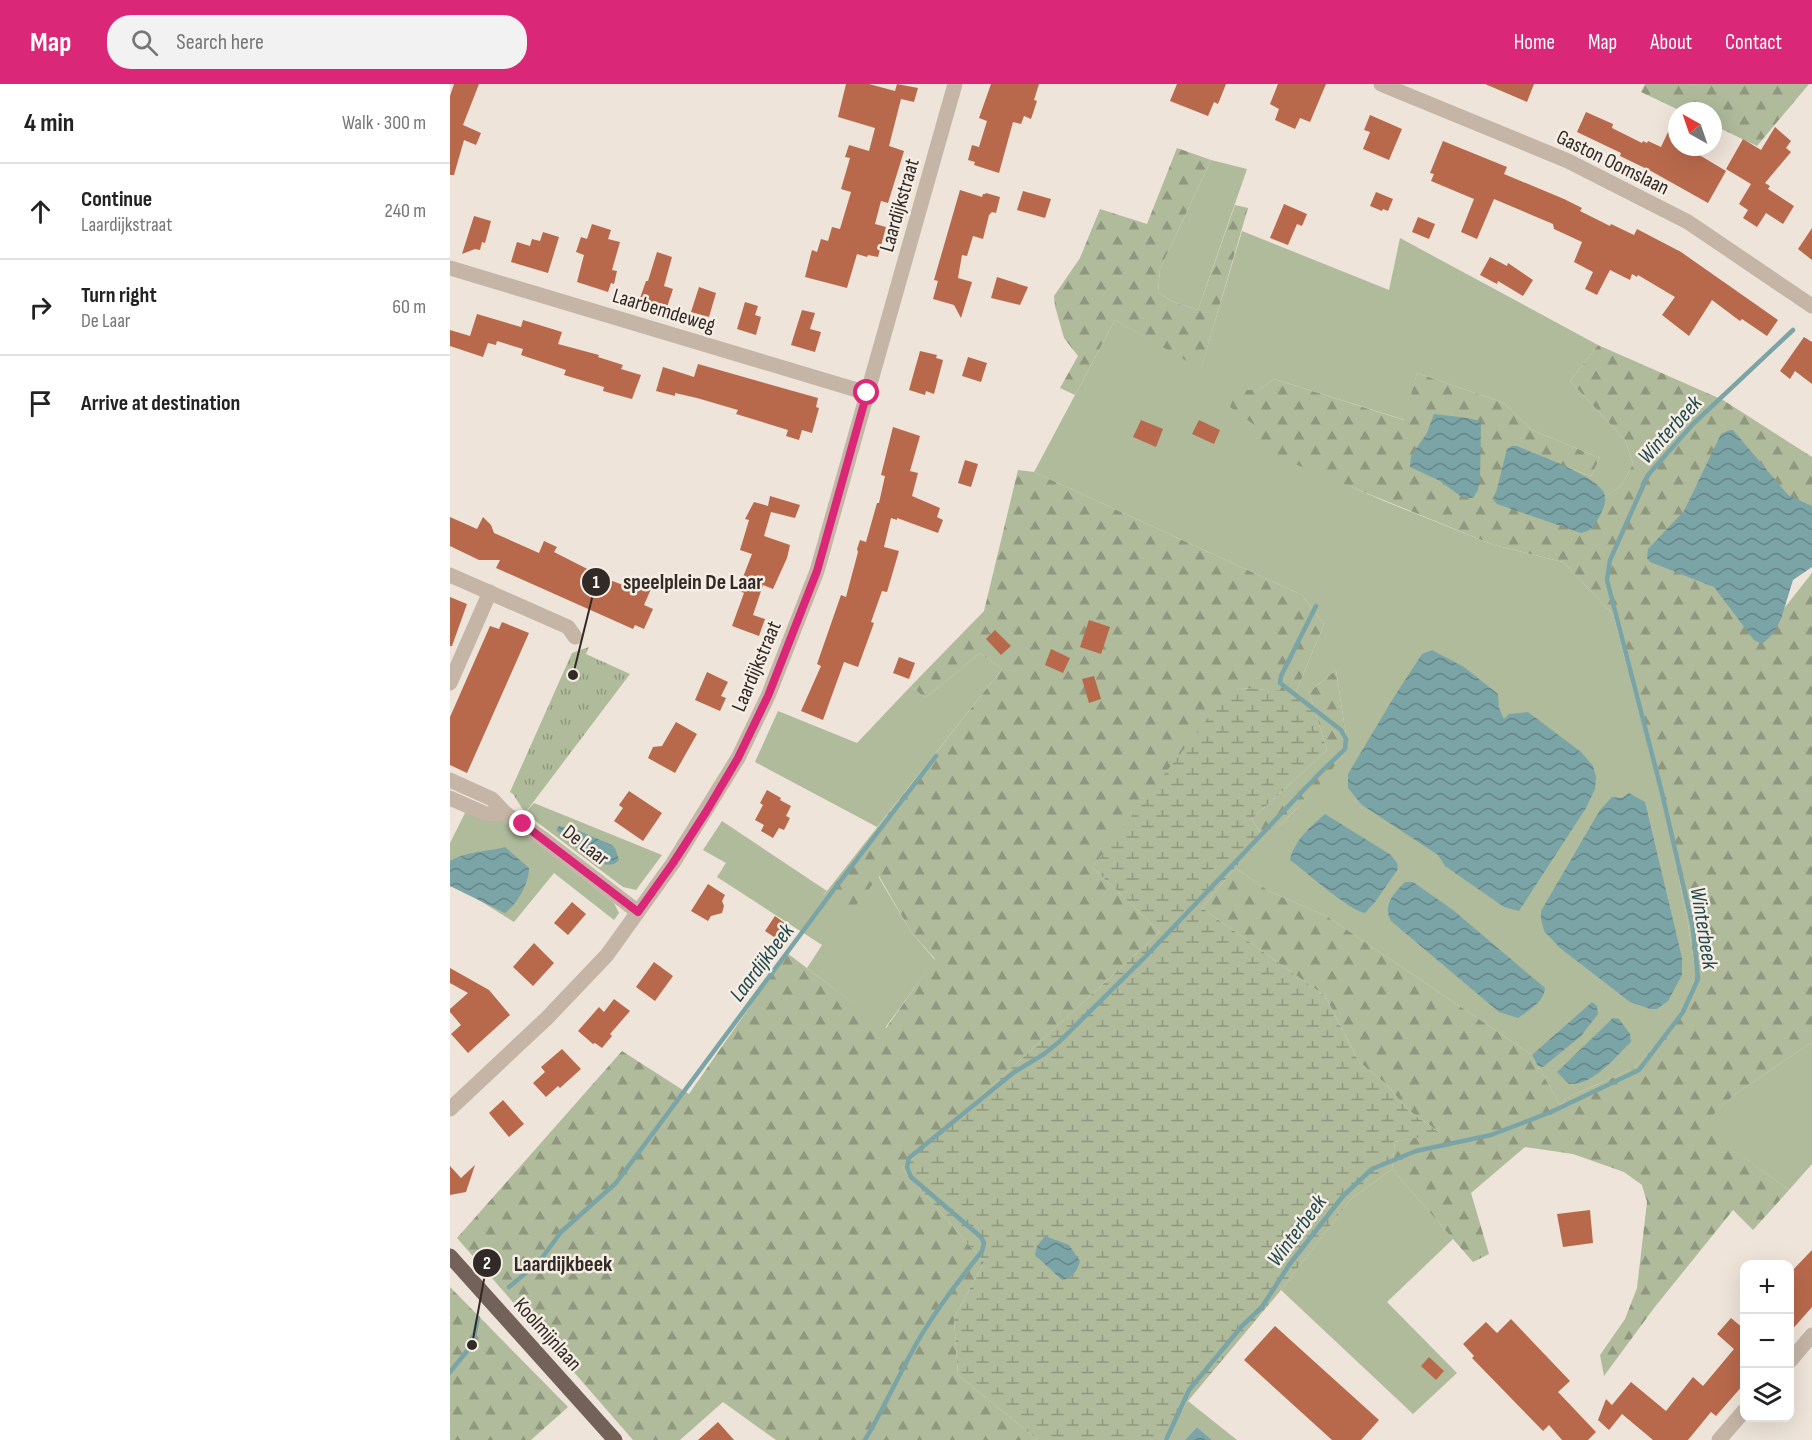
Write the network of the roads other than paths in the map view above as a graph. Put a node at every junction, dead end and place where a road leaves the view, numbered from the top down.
1 (955, 84) edge
2 (1381, 84) edge
3 (450, 268) edge
4 (1812, 306) edge
5 (867, 393) junction
6 (450, 574) edge
7 (490, 592) junction
8 (575, 637) dead end
9 (450, 683) edge
10 (450, 780) edge
11 (450, 798) edge
12 (505, 813) junction
13 (638, 912) junction
14 (451, 1109) edge
15 (450, 1256) edge
16 (1812, 1335) edge
17 (1794, 1355) edge
18 (1740, 1416) edge
19 (615, 1440) edge
20 (1719, 1440) edge

1 - 5 street, Laardijkstraat
2 - 4 street, Gaston Oomslaan
3 - 5 street, Laarbemdeweg
5 - 13 street, Laardijkstraat
6 - 7 street
7 - 8 street
7 - 9 street
10 - 12 street, De Laar
11 - 12 street, De Laar
12 - 13 street, De Laar
13 - 14 street, Laardijkstraat
15 - 19 main road, Koolmijnlaan
16 - 17 street
18 - 20 street

